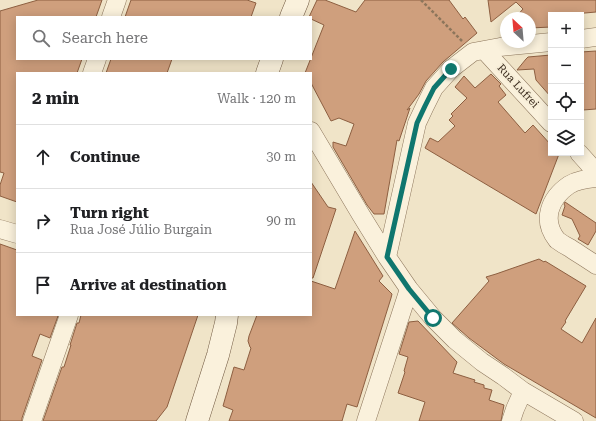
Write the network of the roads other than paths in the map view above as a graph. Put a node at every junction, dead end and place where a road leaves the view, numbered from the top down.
1 (117, 0) edge
2 (298, 0) edge
3 (111, 16) edge
4 (291, 16) edge
5 (596, 37) edge
6 (584, 39) edge
7 (548, 42) edge
8 (479, 51) junction
9 (97, 60) edge
10 (92, 72) edge
11 (548, 120) edge
12 (312, 133) edge
13 (582, 156) edge
14 (596, 172) edge
15 (596, 178) edge
16 (0, 229) edge
17 (16, 234) edge
18 (387, 257) junction
19 (596, 265) edge
20 (409, 289) junction
21 (69, 316) edge
22 (227, 316) edge
23 (523, 391) junction
24 (32, 421) edge
25 (197, 421) edge
26 (366, 421) edge
27 (511, 421) edge
28 (574, 421) edge

1 - 3 street
2 - 4 main road
5 - 6 street
7 - 8 street
8 - 11 street, Rua Lufrei
8 - 18 street
9 - 10 street
12 - 18 street
13 - 14 street
15 - 19 street
16 - 17 street
18 - 20 street
20 - 23 street
20 - 26 street
21 - 24 street
22 - 25 main road
23 - 27 street
23 - 28 street

